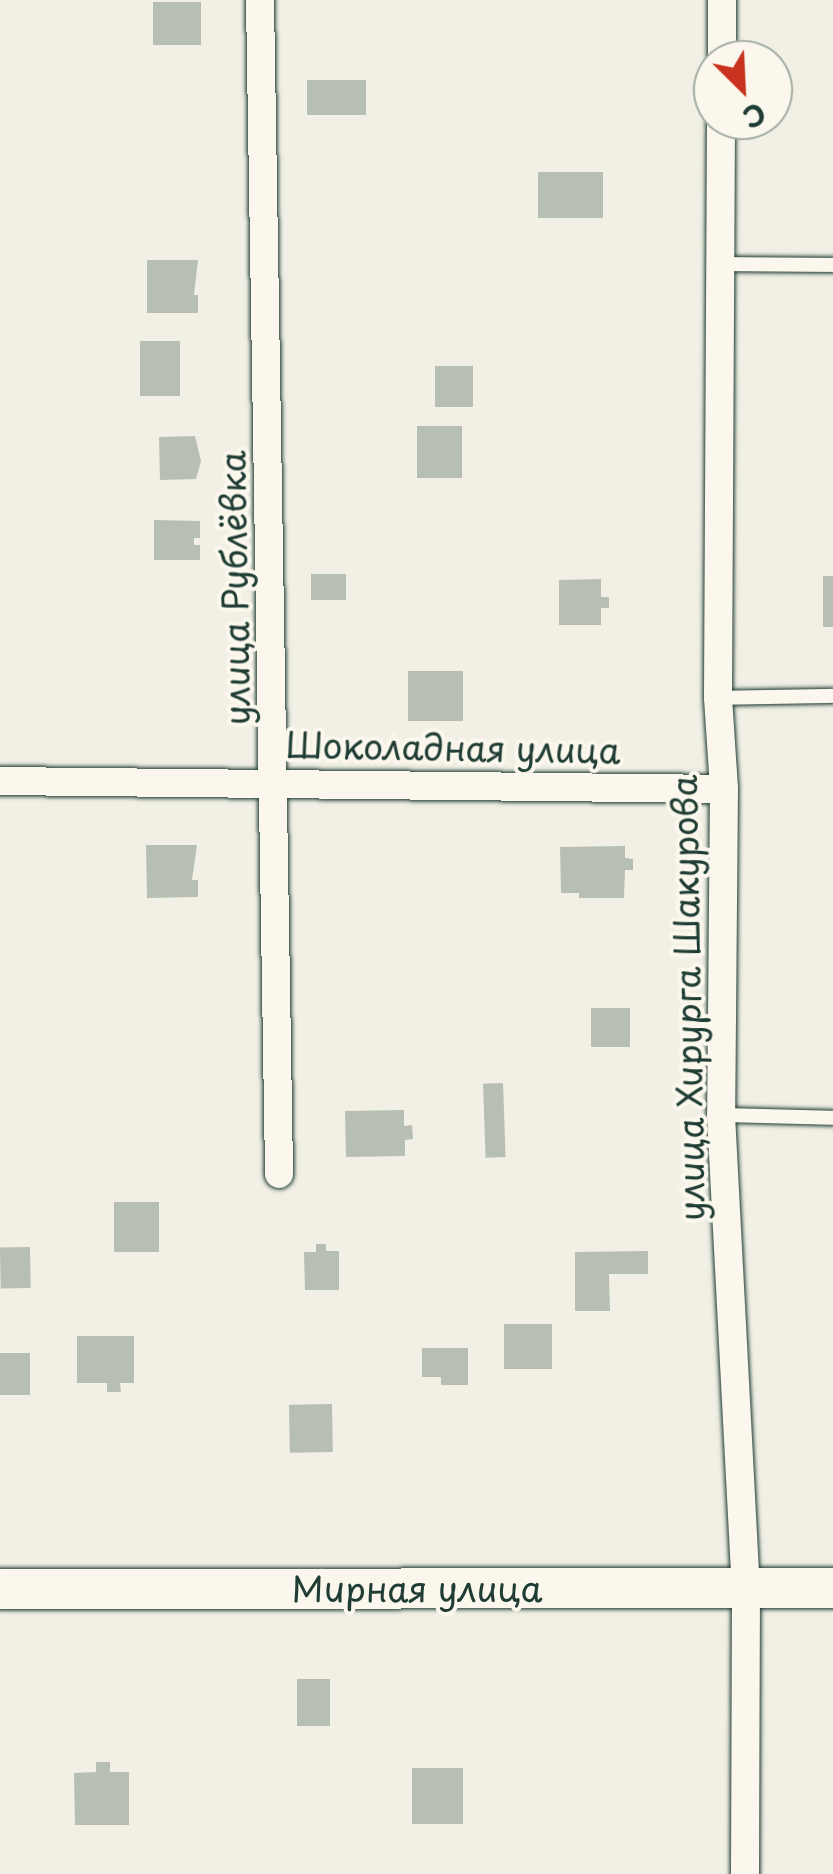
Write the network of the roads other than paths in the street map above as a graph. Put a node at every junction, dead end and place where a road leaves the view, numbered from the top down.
1 (260, 0) edge
2 (722, 0) edge
3 (722, 40) edge
4 (721, 140) edge
5 (720, 264) junction
6 (833, 264) edge
7 (833, 696) edge
8 (718, 698) junction
9 (0, 781) edge
10 (275, 782) junction
11 (724, 788) junction
12 (722, 1115) junction
13 (833, 1118) edge
14 (279, 1174) dead end
15 (746, 1587) junction
16 (833, 1588) edge
17 (0, 1589) edge
18 (745, 1874) edge

1 - 10 street, улица Рублёвка
2 - 3 street
4 - 5 street, улица Хирурга Шакурова
5 - 6 lane
5 - 8 street, улица Хирурга Шакурова
7 - 8 lane
8 - 11 street, улица Хирурга Шакурова
9 - 10 street, Шоколадная улица
10 - 11 street, Шоколадная улица
10 - 14 street, улица Рублёвка
11 - 12 street, улица Хирурга Шакурова
12 - 13 lane
12 - 15 street, улица Хирурга Шакурова
15 - 16 street, Мирная улица
15 - 17 street, Мирная улица
15 - 18 street, улица Хирурга Шакурова

